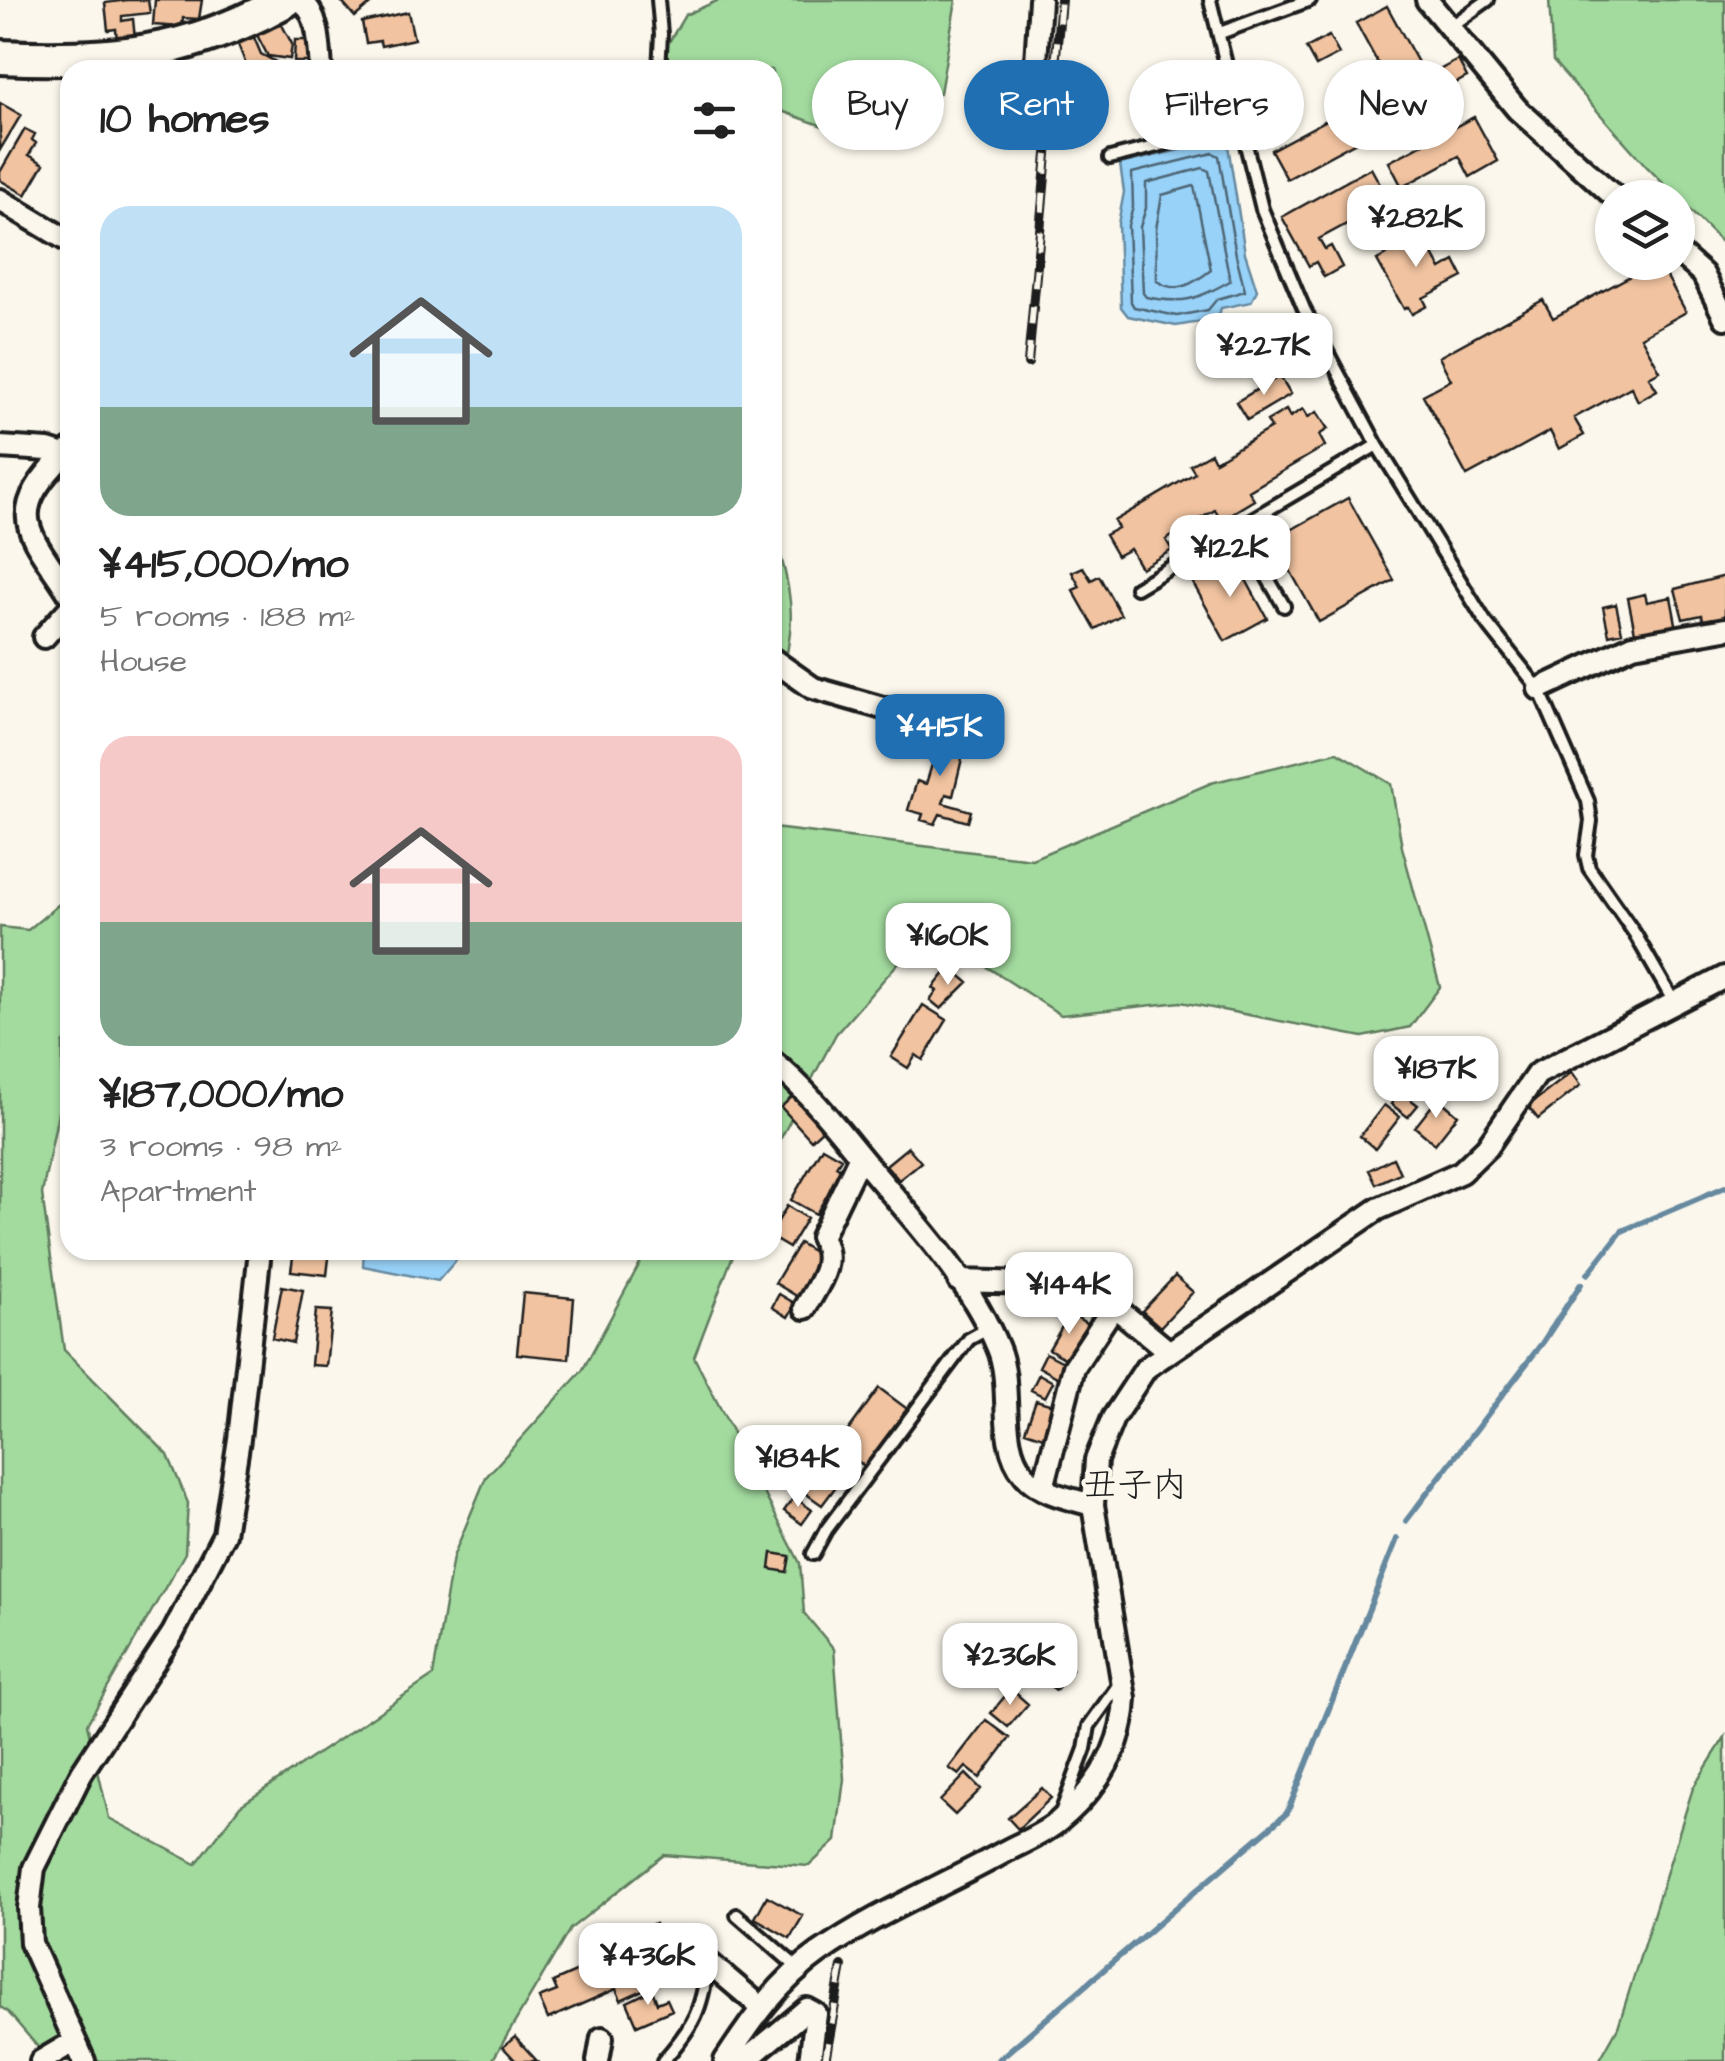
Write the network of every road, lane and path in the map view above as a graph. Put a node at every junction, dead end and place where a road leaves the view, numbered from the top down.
1 (286, 0) edge
2 (300, 0) edge
3 (658, 0) edge
4 (1040, 0) edge
5 (1210, 0) edge
6 (1310, 0) edge
7 (1427, 0) edge
8 (1488, 0) edge
9 (1449, 28) junction
10 (1220, 33) junction
11 (0, 58) edge
12 (320, 60) edge
13 (660, 60) edge
14 (1036, 60) edge
15 (1226, 60) edge
16 (1142, 150) edge
17 (1247, 150) edge
18 (1110, 158) dead end
19 (1596, 180) edge
20 (0, 200) edge
21 (60, 236) edge
22 (1695, 266) edge
23 (1725, 318) edge
24 (1377, 444) junction
25 (0, 447) edge
26 (60, 451) edge
27 (60, 459) edge
28 (1238, 528) junction
29 (60, 578) edge
30 (1136, 588) dead end
31 (1284, 606) dead end
32 (60, 619) edge
33 (1725, 629) edge
34 (44, 637) dead end
35 (782, 666) edge
36 (1539, 689) junction
37 (970, 733) dead end
38 (1725, 977) edge
39 (1675, 1004) junction
40 (782, 1069) edge
41 (860, 1156) junction
42 (259, 1260) edge
43 (959, 1281) junction
44 (1114, 1306) junction
45 (806, 1308) dead end
46 (989, 1328) junction
47 (1168, 1352) junction
48 (1043, 1488) junction
49 (1093, 1505) junction
50 (813, 1554) dead end
51 (1122, 1680) junction
52 (1057, 1823) junction
53 (737, 1914) dead end
54 (688, 1946) dead end
55 (709, 1962) junction
56 (800, 1970) junction
57 (760, 2007) junction
58 (602, 2038) dead end
59 (79, 2051) edge
60 (41, 2061) edge
61 (598, 2061) edge
62 (663, 2061) edge
63 (724, 2061) edge
64 (745, 2061) edge
65 (810, 2061) edge

1 - 11 main road
2 - 12 street
3 - 13 lane
4 - 14 street
5 - 10 lane
6 - 10 lane
7 - 9 street
8 - 9 lane
9 - 19 street
10 - 15 lane
16 - 18 lane
17 - 24 lane
20 - 21 street
22 - 23 street
24 - 28 lane
24 - 36 lane
25 - 26 street
27 - 29 street
28 - 30 lane
28 - 31 lane
32 - 34 street
33 - 36 street
35 - 37 street
36 - 39 lane
38 - 39 street
39 - 47 street
40 - 41 street
41 - 43 street
41 - 45 street
42 - 59 street
43 - 44 street
43 - 46 street
44 - 47 street
44 - 48 street
46 - 48 street
46 - 50 lane
47 - 49 street
48 - 49 street
49 - 51 street
51 - 52 lane
51 - 52 street
52 - 56 street
53 - 56 lane
54 - 55 street
55 - 57 street
55 - 62 lane
56 - 57 street
57 - 63 street
58 - 61 street
59 - 60 street
64 - 65 street

